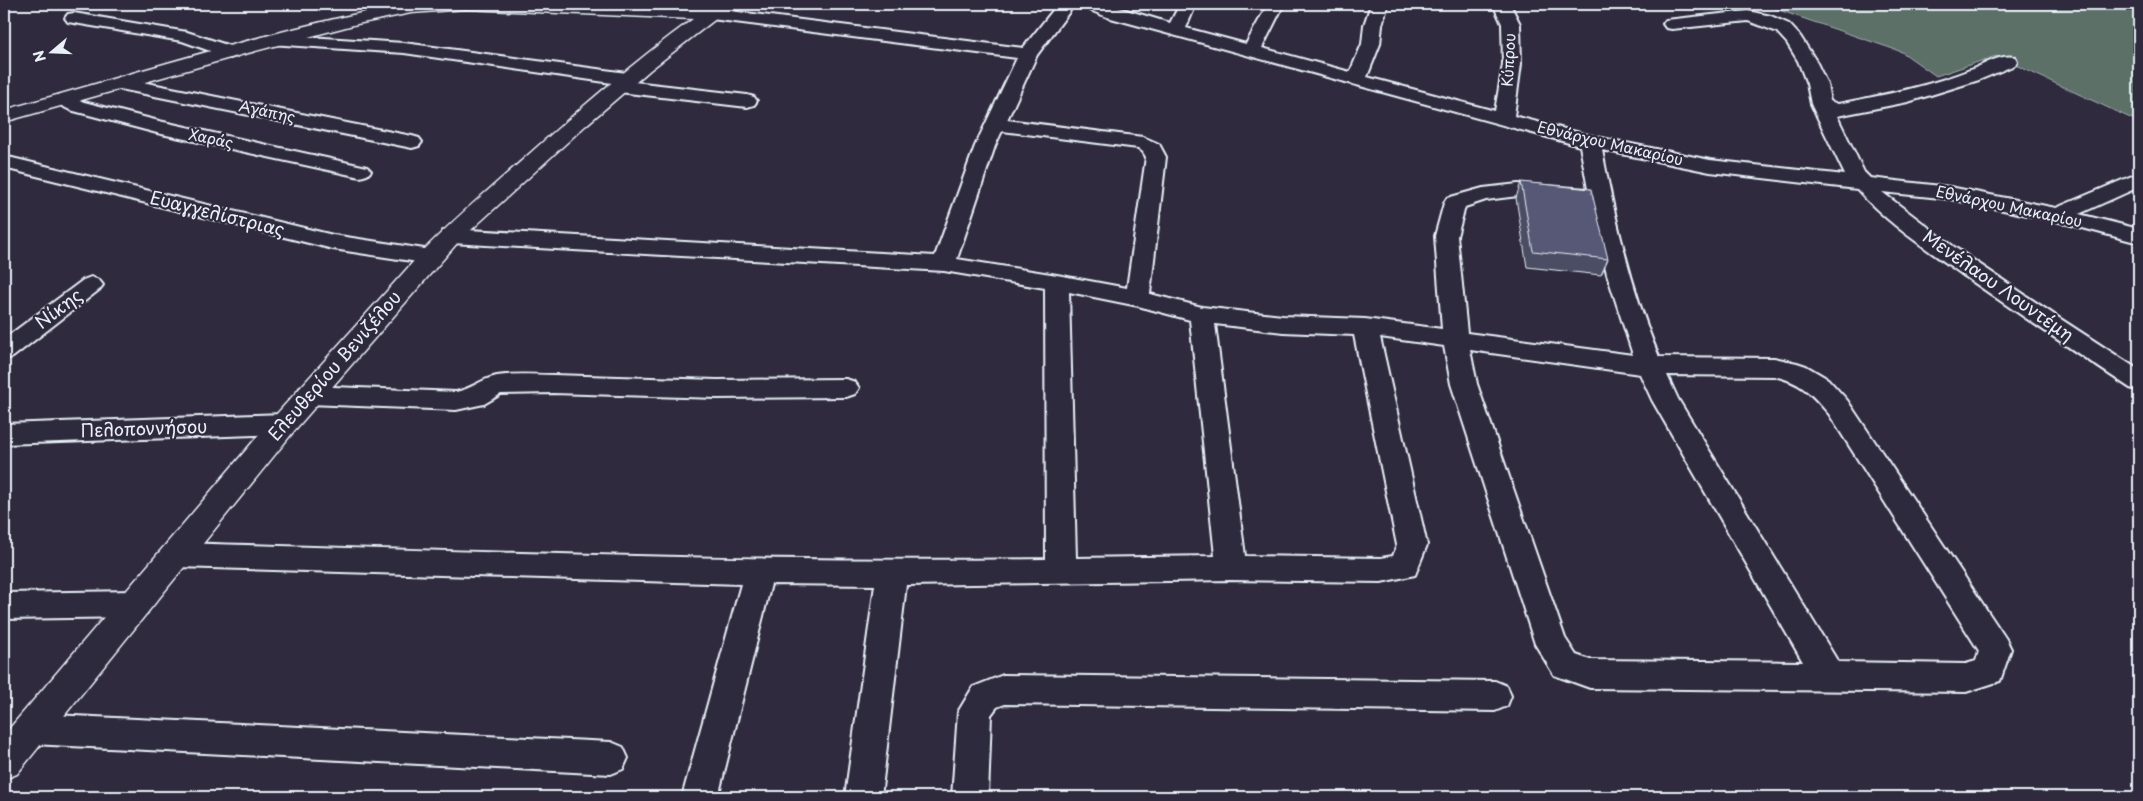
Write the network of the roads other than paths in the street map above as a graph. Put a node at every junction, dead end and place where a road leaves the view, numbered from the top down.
1 (624, 4) edge
2 (1067, 4) edge
3 (1090, 4) edge
4 (1188, 4) edge
5 (1276, 4) edge
6 (1380, 4) edge
7 (1502, 4) edge
8 (425, 5) edge
9 (721, 7) edge
10 (589, 8) edge
11 (74, 18) dead end
12 (1672, 24) dead end
13 (1176, 30) junction
14 (276, 40) junction
15 (1252, 50) junction
16 (230, 52) junction
17 (1028, 54) junction
18 (2008, 61) dead end
19 (1357, 79) junction
20 (623, 83) junction
21 (122, 84) junction
22 (65, 100) junction
23 (747, 101) dead end
24 (1821, 104) junction
25 (4, 116) edge
26 (1504, 118) junction
27 (995, 124) junction
28 (412, 142) dead end
29 (1590, 142) junction
30 (4, 162) edge
31 (360, 171) dead end
32 (2139, 179) edge
33 (1862, 184) junction
34 (1600, 197) junction
35 (2058, 215) junction
36 (451, 236) junction
37 (2139, 236) edge
38 (431, 256) junction
39 (944, 264) junction
40 (1056, 282) junction
41 (91, 285) dead end
42 (1138, 298) junction
43 (1202, 316) junction
44 (1365, 327) junction
45 (1455, 338) junction
46 (4, 351) edge
47 (1649, 366) junction
48 (2139, 382) edge
49 (846, 388) dead end
50 (309, 395) junction
51 (284, 424) junction
52 (4, 434) edge
53 (177, 554) junction
54 (1231, 568) junction
55 (1061, 571) junction
56 (760, 572) junction
57 (892, 573) junction
58 (136, 604) junction
59 (4, 606) edge
60 (1828, 676) junction
61 (1496, 696) dead end
62 (32, 728) junction
63 (611, 758) dead end
64 (4, 762) edge
65 (700, 797) edge
66 (863, 797) edge
67 (970, 797) edge

1 - 10 street
2 - 17 street
3 - 13 street, Εθνάρχου Μακαρίου
4 - 13 street
5 - 15 street
6 - 19 street
7 - 26 street, Κύπρου
8 - 10 street
8 - 14 street
9 - 10 street
9 - 17 street
9 - 20 street, Ελευθερίου Βενιζέλου
11 - 16 street
12 - 24 street, Μενέλαου Λουντέμη
13 - 15 street, Εθνάρχου Μακαρίου
14 - 16 street
14 - 20 street
15 - 19 street, Εθνάρχου Μακαρίου
16 - 21 street
17 - 27 street
18 - 24 street
19 - 26 street, Εθνάρχου Μακαρίου
20 - 23 street
20 - 36 street, Ελευθερίου Βενιζέλου
21 - 22 street
21 - 28 street, Αγάπης
22 - 25 street
22 - 31 street, Χαράς
24 - 33 street, Μενέλαου Λουντέμη
26 - 29 street, Εθνάρχου Μακαρίου
27 - 39 street
27 - 42 street
29 - 33 street, Εθνάρχου Μακαρίου
29 - 34 street
30 - 38 street, Ευαγγελίστριας
32 - 35 street
33 - 35 street, Εθνάρχου Μακαρίου
33 - 48 street, Μενέλαου Λουντέμη
34 - 45 street
34 - 47 street
35 - 37 street, Εθνάρχου Μακαρίου
36 - 38 street, Ελευθερίου Βενιζέλου
36 - 39 street
38 - 50 street, Ελευθερίου Βενιζέλου
39 - 40 street
40 - 42 street
40 - 55 street
41 - 46 street, Νίκης
42 - 43 street
43 - 44 street
43 - 54 street
44 - 45 street
44 - 54 street
45 - 47 street
45 - 60 street
47 - 60 street
47 - 60 street
49 - 50 street
50 - 51 street, Ελευθερίου Βενιζέλου
51 - 52 street, Πελοποννήσου
51 - 53 street, Ελευθερίου Βενιζέλου
53 - 56 street
53 - 58 street, Ελευθερίου Βενιζέλου
54 - 55 street
55 - 57 street
56 - 57 street
56 - 65 street
57 - 66 street
58 - 59 street
58 - 62 street, Ελευθερίου Βενιζέλου
61 - 67 street
62 - 63 street
62 - 64 street, Ελευθερίου Βενιζέλου

